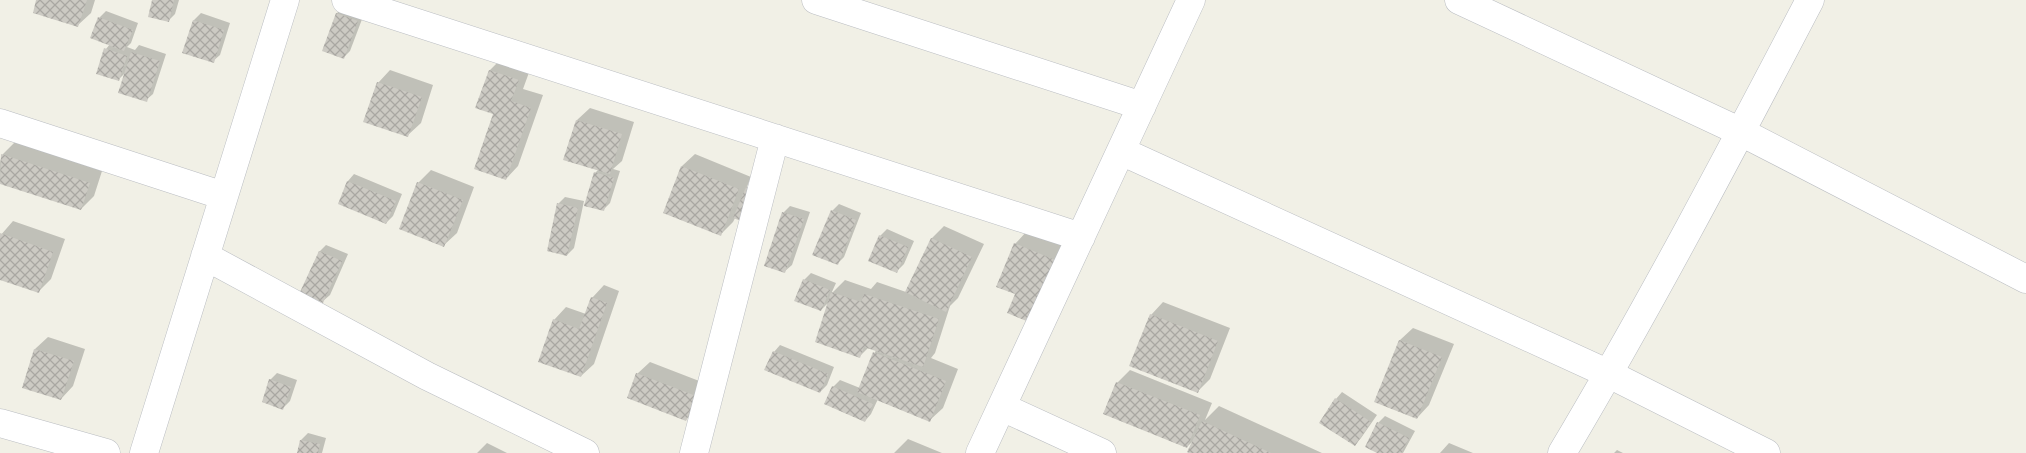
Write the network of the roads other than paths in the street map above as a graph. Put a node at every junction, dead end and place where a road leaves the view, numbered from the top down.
1 (284, 0) edge
2 (346, 0) edge
3 (816, 0) edge
4 (1191, 0) edge
5 (1459, 0) edge
6 (1810, 0) edge
7 (1142, 106) junction
8 (0, 123) edge
9 (1742, 132) junction
10 (775, 138) junction
11 (1120, 151) junction
12 (224, 196) junction
13 (1081, 237) junction
14 (205, 256) junction
15 (2026, 279) edge
16 (1609, 374) junction
17 (1002, 407) junction
18 (0, 423) edge
19 (106, 453) edge
20 (144, 453) edge
21 (585, 453) edge
22 (694, 453) edge
23 (980, 453) edge
24 (1102, 453) edge
25 (1562, 453) edge
26 (1766, 453) edge

1 - 12 street
2 - 10 street
3 - 7 street
4 - 7 street
5 - 9 street
6 - 9 street
7 - 11 street
8 - 12 street
9 - 15 street
9 - 16 street
10 - 13 street
10 - 22 street
11 - 13 street
11 - 16 street
12 - 14 street
13 - 17 street
14 - 20 street
14 - 21 street
16 - 25 street
16 - 26 street
17 - 23 street
17 - 24 street
18 - 19 street

